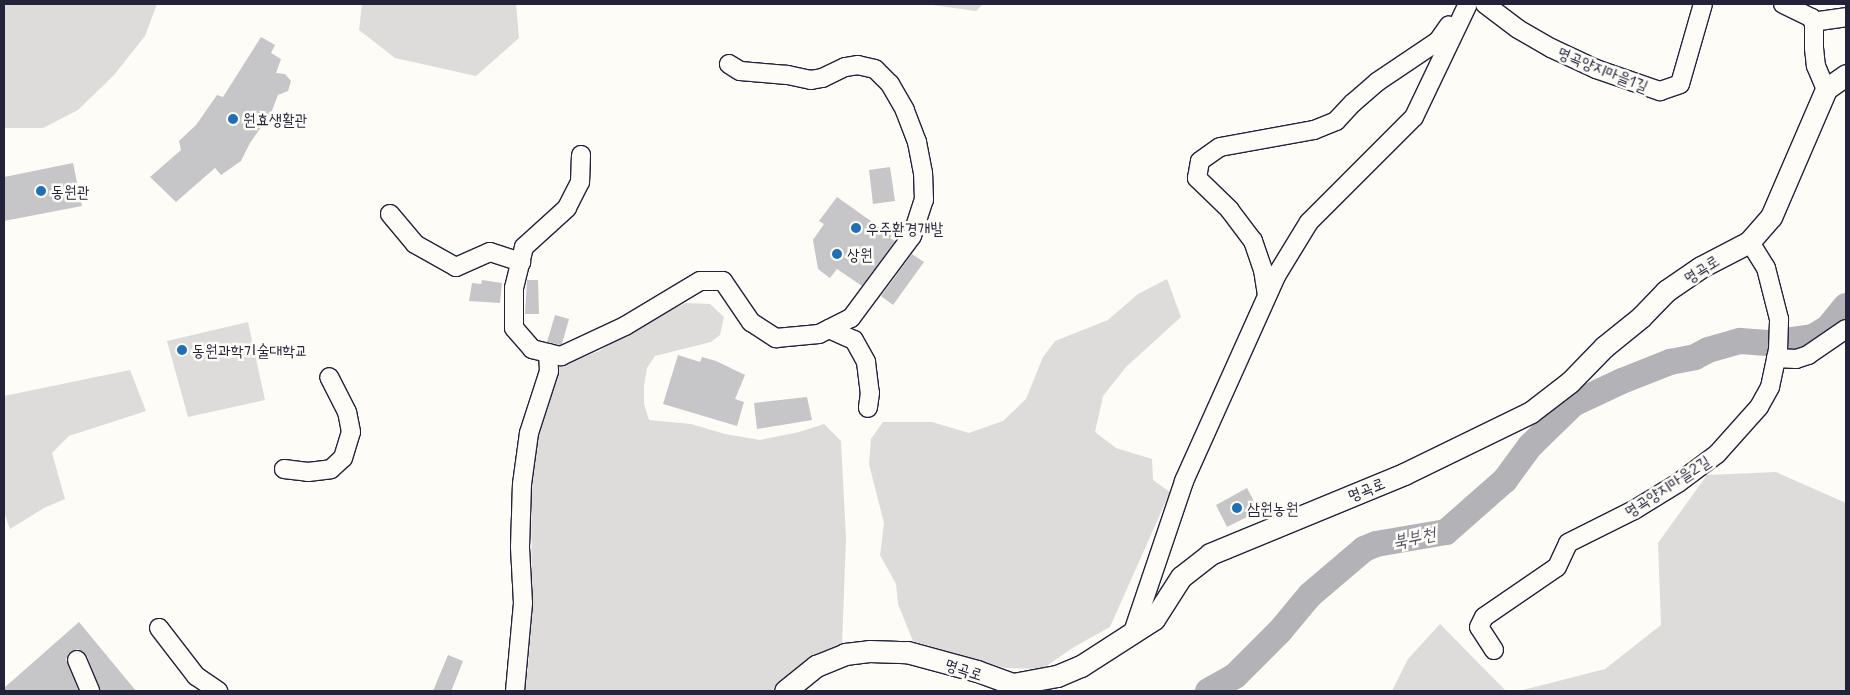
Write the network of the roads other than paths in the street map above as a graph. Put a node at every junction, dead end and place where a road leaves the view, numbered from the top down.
1 (1462, 4) edge
2 (1468, 4) edge
3 (1485, 4) edge
4 (1703, 4) edge
5 (1783, 4) edge
6 (1846, 17) edge
7 (1814, 25) junction
8 (729, 64) dead end
9 (1846, 75) edge
10 (1826, 89) junction
11 (581, 155) dead end
12 (390, 214) dead end
13 (1749, 241) junction
14 (521, 262) junction
15 (1267, 296) junction
16 (829, 329) junction
17 (1846, 329) edge
18 (548, 353) junction
19 (1776, 358) junction
20 (329, 377) dead end
21 (868, 408) dead end
22 (284, 469) dead end
23 (159, 628) dead end
24 (1132, 635) junction
25 (1494, 650) dead end
26 (77, 660) dead end
27 (89, 691) edge
28 (218, 691) edge
29 (515, 691) edge
30 (785, 691) edge

1 - 15 street
2 - 15 street
3 - 4 street, 명곡양지마을1길
5 - 7 street
6 - 7 street
7 - 10 street
8 - 16 street
9 - 10 main road
10 - 13 main road, 명곡로
11 - 14 street
12 - 14 street
13 - 19 street, 명곡양지마을2길
13 - 24 main road, 명곡로
14 - 18 street
15 - 24 street
16 - 18 street
16 - 21 street
17 - 19 street
18 - 29 street
19 - 25 street, 명곡양지마을2길
20 - 22 street
23 - 28 street
24 - 30 main road, 명곡로
26 - 27 street

